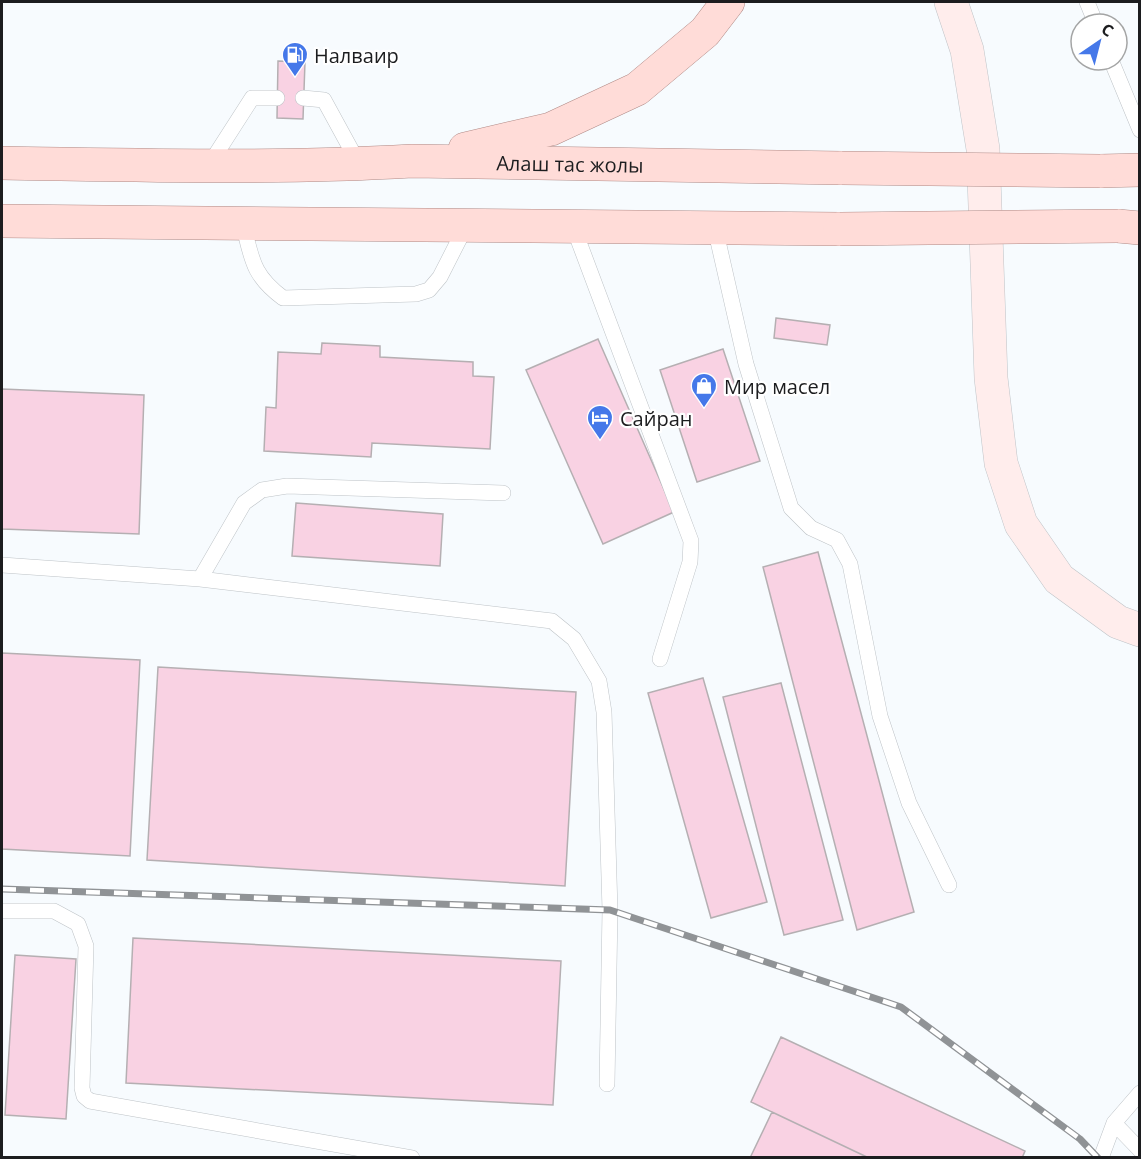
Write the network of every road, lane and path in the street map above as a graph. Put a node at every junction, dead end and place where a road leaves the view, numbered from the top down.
1 (728, 2) edge
2 (951, 2) edge
3 (1116, 72) edge
4 (277, 98) dead end
5 (303, 98) dead end
6 (1140, 130) edge
7 (412, 161) junction
8 (2, 163) edge
9 (359, 164) junction
10 (208, 166) junction
11 (1140, 170) edge
12 (2, 221) edge
13 (243, 224) junction
14 (466, 226) junction
15 (573, 226) junction
16 (1129, 227) edge
17 (715, 228) junction
18 (502, 493) dead end
19 (2, 565) edge
20 (200, 579) junction
21 (1140, 630) edge
22 (660, 659) dead end
23 (949, 885) dead end
24 (2, 911) edge
25 (607, 1084) dead end
26 (1140, 1093) edge
27 (1114, 1123) junction
28 (1140, 1150) edge
29 (412, 1158) edge
30 (1101, 1158) edge

1 - 7 main road
2 - 21 main road
3 - 6 lane
4 - 10 lane
5 - 9 lane
7 - 9 main road, Алаш тас жолы
7 - 11 main road, Алаш тас жолы, bridge
8 - 10 main road, Алаш тас жолы
9 - 10 main road, Алаш тас жолы
12 - 13 main road
13 - 14 main road
13 - 14 lane
14 - 15 main road
15 - 17 main road
15 - 22 lane
16 - 17 main road, bridge
17 - 23 lane
18 - 20 lane
19 - 20 lane
20 - 25 lane
24 - 29 lane
26 - 27 lane
27 - 28 lane
27 - 30 lane

